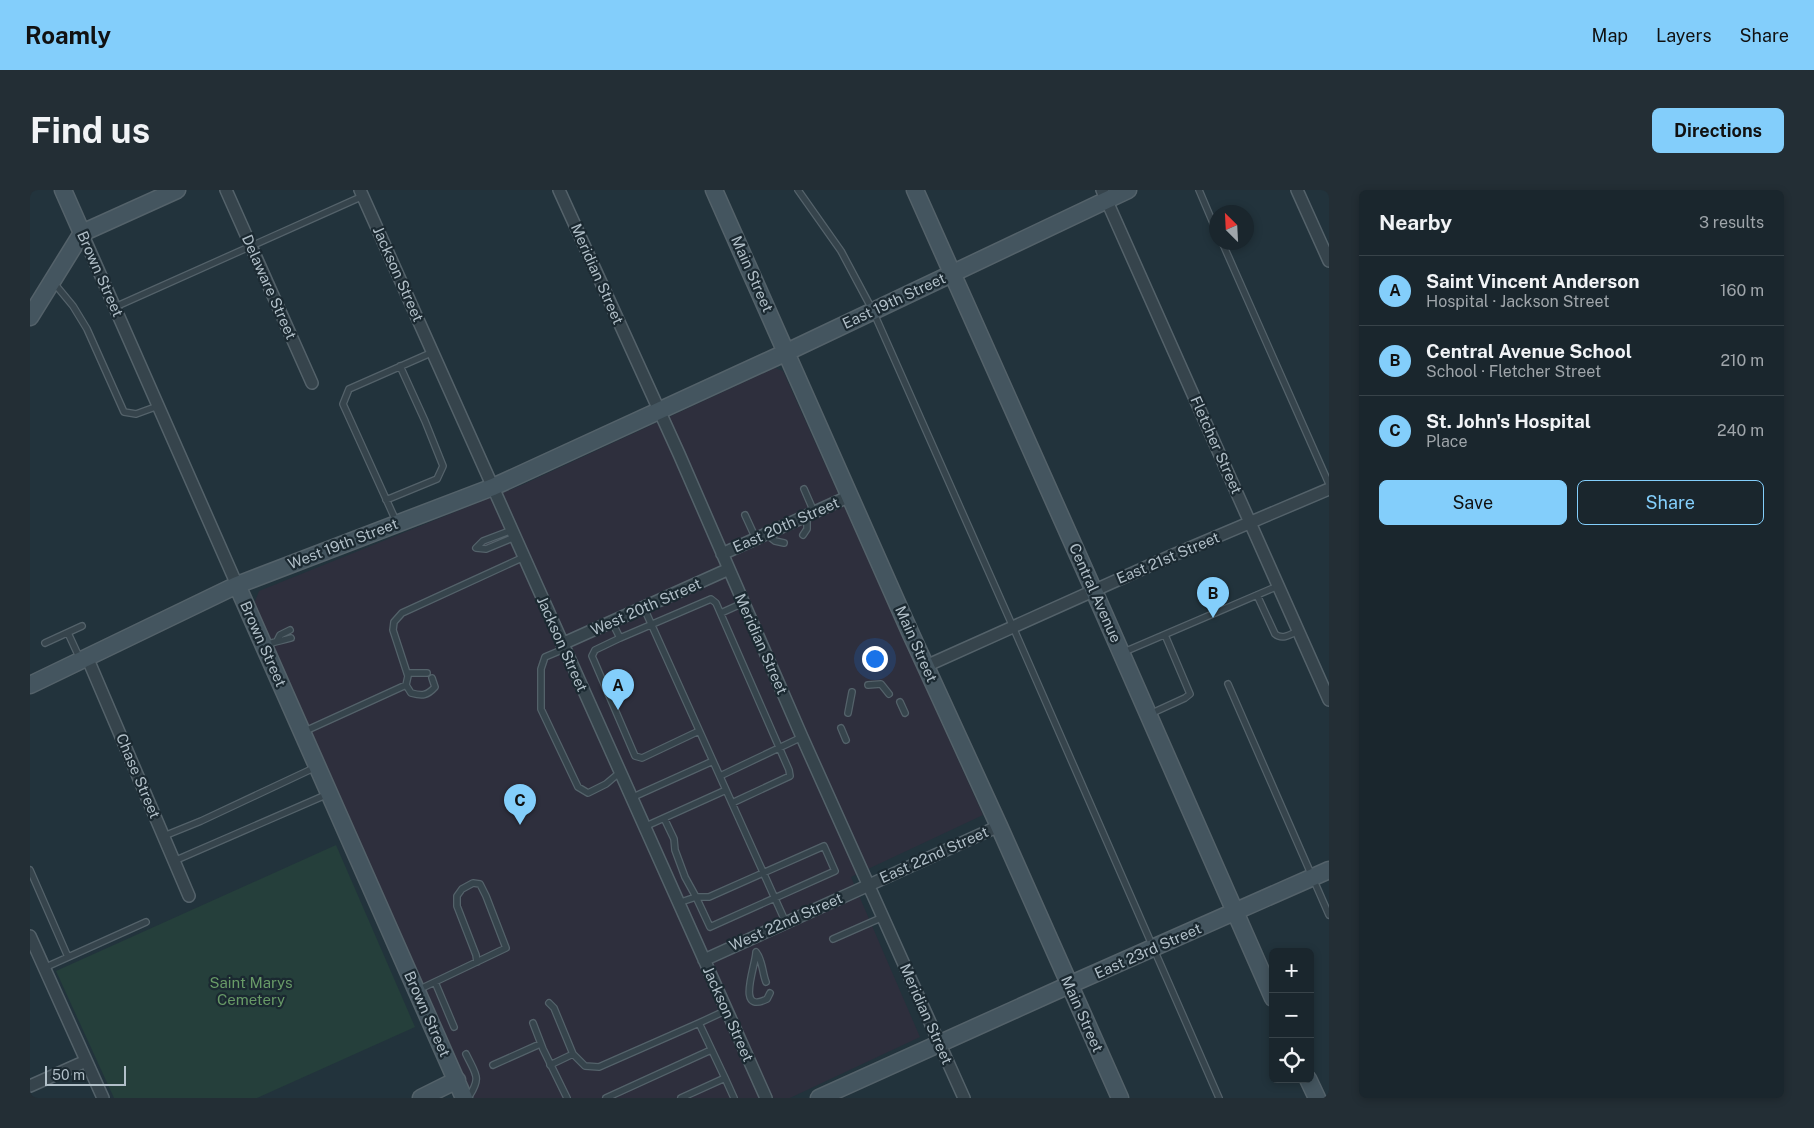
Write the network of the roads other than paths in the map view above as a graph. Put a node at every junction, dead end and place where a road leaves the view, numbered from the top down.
1 (63, 190) edge
2 (177, 190) edge
3 (226, 190) edge
4 (559, 190) edge
5 (714, 190) edge
6 (798, 190) edge
7 (915, 190) edge
8 (1128, 190) edge
9 (1199, 190) edge
10 (1297, 190) edge
11 (361, 193) edge
12 (1105, 195) edge
13 (1209, 214) edge
14 (82, 233) junction
15 (251, 247) junction
16 (1226, 250) edge
17 (1329, 261) edge
18 (953, 273) junction
19 (53, 281) junction
20 (115, 308) junction
21 (873, 311) junction
22 (30, 317) edge
23 (433, 352) junction
24 (787, 352) junction
25 (400, 366) junction
26 (312, 383) dead end
27 (158, 406) junction
28 (660, 411) junction
29 (1329, 484) edge
30 (493, 487) junction
31 (804, 489) dead end
32 (1329, 489) edge
33 (850, 496) junction
34 (386, 500) junction
35 (811, 514) junction
36 (745, 515) dead end
37 (397, 523) junction
38 (1250, 523) junction
39 (514, 533) junction
40 (803, 535) dead end
41 (761, 536) junction
42 (784, 543) dead end
43 (722, 554) junction
44 (524, 557) junction
45 (729, 569) junction
46 (237, 586) junction
47 (1278, 586) junction
48 (1094, 590) junction
49 (1257, 595) junction
50 (743, 602) junction
51 (644, 608) junction
52 (721, 613) junction
53 (612, 622) junction
54 (651, 624) junction
55 (82, 626) dead end
56 (1013, 627) junction
57 (290, 630) dead end
58 (1298, 631) junction
59 (68, 632) junction
60 (1165, 635) junction
61 (291, 638) dead end
62 (620, 638) junction
63 (45, 643) dead end
64 (270, 643) junction
65 (563, 646) junction
66 (1122, 653) junction
67 (84, 659) junction
68 (926, 666) junction
69 (407, 673) junction
70 (30, 684) edge
71 (1228, 684) dead end
72 (406, 685) junction
73 (868, 685) dead end
74 (852, 692) dead end
75 (889, 694) dead end
76 (1329, 700) edge
77 (900, 702) dead end
78 (848, 713) dead end
79 (905, 713) dead end
80 (1148, 715) junction
81 (841, 728) dead end
82 (699, 731) junction
83 (303, 732) junction
84 (802, 737) junction
85 (846, 740) dead end
86 (780, 747) junction
87 (713, 761) junction
88 (318, 766) junction
89 (619, 773) junction
90 (720, 776) junction
91 (726, 790) junction
92 (330, 794) junction
93 (631, 798) junction
94 (732, 802) junction
95 (664, 818) junction
96 (999, 826) junction
97 (644, 827) junction
98 (164, 836) junction
99 (174, 861) junction
100 (30, 870) edge
101 (1329, 870) edge
102 (763, 872) junction
103 (1313, 878) junction
104 (868, 885) junction
105 (189, 896) dead end
106 (696, 897) junction
107 (775, 898) junction
108 (678, 903) junction
109 (1235, 912) junction
110 (1329, 915) edge
111 (883, 917) junction
112 (146, 922) dead end
113 (786, 922) junction
114 (30, 936) edge
115 (750, 939) junction
116 (833, 939) dead end
117 (1154, 948) junction
118 (756, 952) junction
119 (68, 957) junction
120 (704, 960) junction
121 (476, 962) junction
122 (44, 968) junction
123 (435, 982) junction
124 (766, 982) dead end
125 (1069, 985) junction
126 (416, 991) junction
127 (770, 993) dead end
128 (1271, 993) edge
129 (549, 1002) dead end
130 (727, 1010) junction
131 (533, 1022) dead end
132 (699, 1023) junction
133 (454, 1027) dead end
134 (939, 1043) junction
135 (540, 1044) junction
136 (711, 1050) junction
137 (466, 1054) dead end
138 (573, 1054) junction
139 (86, 1061) junction
140 (493, 1065) dead end
141 (550, 1065) junction
142 (724, 1078) junction
143 (456, 1080) junction
144 (1310, 1083) edge
145 (30, 1086) edge
146 (103, 1098) edge
147 (420, 1098) edge
148 (466, 1098) edge
149 (566, 1098) edge
150 (606, 1098) edge
151 (681, 1098) edge
152 (734, 1098) edge
153 (766, 1098) edge
154 (819, 1098) edge
155 (964, 1098) edge
156 (1120, 1098) edge
157 (1219, 1098) edge
158 (1316, 1098) edge

1 - 14 street, Brown Street
2 - 14 street
3 - 15 street, Delaware Street
4 - 28 street, Meridian Street
5 - 24 street, Main Street
6 - 21 lane
7 - 18 street, Central Avenue
8 - 12 street, East 19th Street
9 - 13 lane
10 - 17 street
11 - 15 lane
11 - 23 street, Jackson Street
12 - 18 street, East 19th Street
12 - 38 street, Fletcher Street
14 - 19 street
14 - 20 street, Brown Street
15 - 20 lane
15 - 26 street, Delaware Street
16 - 29 lane
18 - 21 street, East 19th Street
18 - 48 street, Central Avenue
19 - 22 street
19 - 27 lane
20 - 27 street, Brown Street
21 - 24 street, East 19th Street
21 - 56 lane
23 - 25 lane
23 - 30 street, Jackson Street
24 - 28 street, East 19th Street
24 - 33 street, Main Street
25 - 34 lane
25 - 34 lane
27 - 46 street, Brown Street
28 - 30 street, West 19th Street
28 - 43 street, Meridian Street
30 - 37 street, West 19th Street
30 - 39 street, Jackson Street
31 - 35 lane
32 - 38 street, East 21st Street
33 - 35 street, East 20th Street
33 - 68 street, Main Street
34 - 37 lane
35 - 40 lane
35 - 41 street, East 20th Street
36 - 41 lane
37 - 46 street, West 19th Street
38 - 47 street, Fletcher Street
38 - 48 street, East 21st Street
39 - 39 lane
39 - 44 street, Jackson Street
41 - 42 lane
41 - 43 street, East 20th Street
43 - 45 street, Meridian Street
44 - 65 street, Jackson Street
44 - 69 lane
45 - 50 street, Meridian Street
45 - 51 street, West 20th Street
46 - 64 street, Brown Street
46 - 67 street, West 19th Street
47 - 49 lane
47 - 58 street, Fletcher Street
48 - 56 street, East 21st Street
48 - 66 street, Central Avenue
49 - 58 lane
49 - 60 lane
50 - 52 lane
50 - 84 street, Meridian Street
51 - 53 street, West 20th Street
51 - 54 lane
52 - 54 lane
52 - 86 lane
53 - 62 lane
53 - 65 street, West 20th Street
54 - 62 lane
54 - 82 lane
55 - 59 lane
56 - 68 street, East 21st Street
56 - 117 lane
57 - 64 lane
58 - 76 street, Fletcher Street
59 - 63 lane
59 - 67 lane
60 - 66 lane
60 - 80 lane
61 - 64 lane
62 - 82 lane
64 - 83 street, Brown Street
65 - 89 street, Jackson Street
65 - 89 lane
66 - 80 street, Central Avenue
67 - 70 street, West 19th Street
67 - 98 street, Chase Street
68 - 96 street, Main Street
69 - 72 lane
69 - 72 lane
71 - 103 lane
72 - 83 lane
73 - 75 lane
74 - 78 lane
77 - 79 lane
80 - 109 street, Central Avenue
81 - 85 lane
82 - 87 lane
83 - 88 street, Brown Street
84 - 86 lane
84 - 104 street, Meridian Street
86 - 90 lane
86 - 94 lane
87 - 90 lane
87 - 93 lane
88 - 92 street, Brown Street
88 - 98 lane
89 - 93 street, Jackson Street
90 - 91 lane
91 - 94 lane
91 - 95 lane
92 - 99 lane
92 - 126 street, Brown Street
93 - 97 street, Jackson Street
94 - 102 lane
95 - 97 lane
95 - 106 lane
96 - 104 street, East 22nd Street
96 - 125 street, Main Street
97 - 108 street, Jackson Street
98 - 99 street, Chase Street
99 - 105 street, Chase Street
100 - 119 lane
101 - 103 street, East 23rd Street
102 - 106 lane
102 - 107 lane
102 - 107 lane
103 - 109 street, East 23rd Street
103 - 110 lane
104 - 111 street, Meridian Street
104 - 113 street, West 22nd Street
106 - 107 lane
106 - 108 lane
107 - 113 lane
108 - 120 street, Jackson Street
109 - 117 street, East 23rd Street
109 - 128 street, Central Avenue
111 - 116 lane
111 - 134 street, Meridian Street
112 - 119 lane
113 - 115 street, West 22nd Street
114 - 122 street
115 - 118 lane
115 - 120 street, West 22nd Street
117 - 125 street, East 23rd Street
117 - 157 lane
118 - 124 lane
118 - 127 lane
119 - 122 lane
120 - 130 street, Jackson Street
121 - 121 lane
121 - 123 lane
122 - 139 street
123 - 126 lane
123 - 133 lane
125 - 134 street, East 23rd Street
125 - 156 street, Main Street
126 - 143 street, Brown Street
129 - 138 lane
130 - 132 lane
130 - 153 street, Jackson Street
131 - 135 lane
132 - 136 lane
132 - 138 lane
134 - 154 street, East 23rd Street
134 - 155 street, Meridian Street
135 - 140 lane
135 - 141 lane
136 - 142 lane
136 - 150 lane
137 - 148 lane
138 - 141 lane
139 - 145 street
139 - 146 street
141 - 149 lane
142 - 151 lane
142 - 152 lane
143 - 147 street
143 - 148 street, Brown Street
144 - 158 street

